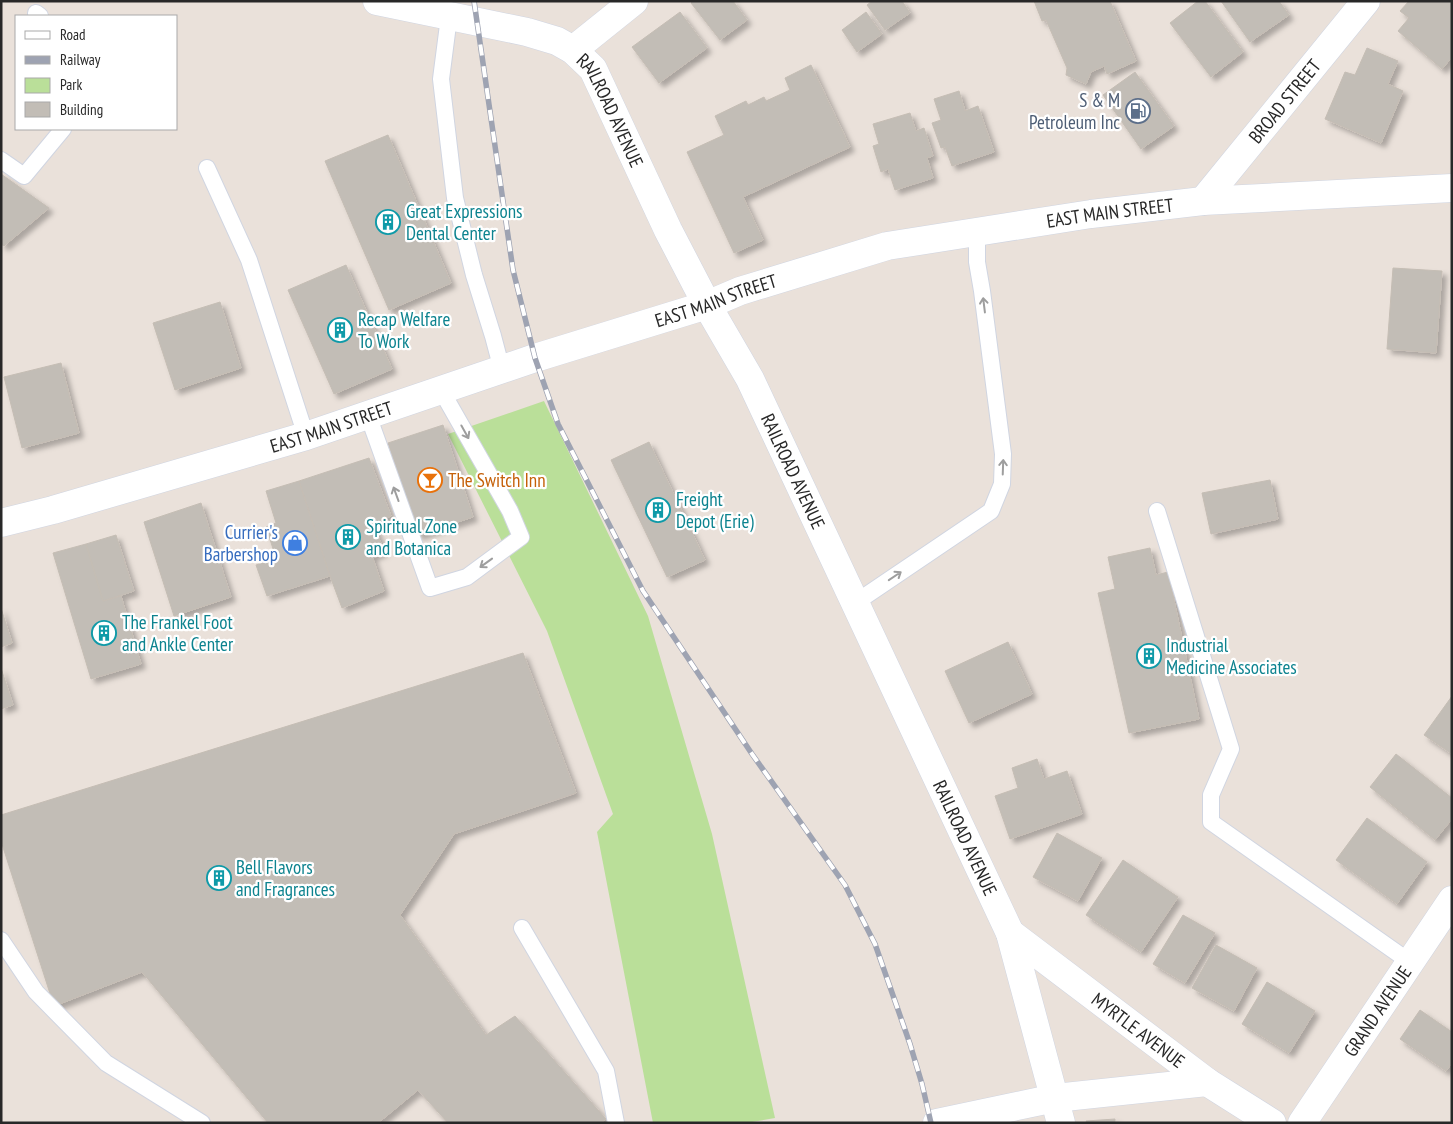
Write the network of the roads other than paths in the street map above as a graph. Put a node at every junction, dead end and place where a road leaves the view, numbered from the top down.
1 (377, 1) edge
2 (634, 1) edge
3 (1366, 1) edge
4 (450, 17) junction
5 (573, 50) junction
6 (62, 130) edge
7 (1, 160) edge
8 (207, 168) dead end
9 (1452, 188) edge
10 (1203, 201) junction
11 (976, 232) junction
12 (707, 305) junction
13 (502, 370) junction
14 (441, 390) junction
15 (368, 415) junction
16 (306, 436) junction
17 (1157, 512) dead end
18 (1, 523) edge
19 (855, 603) junction
20 (1452, 900) edge
21 (522, 928) dead end
22 (1010, 933) junction
23 (1, 940) edge
24 (1410, 962) junction
25 (1208, 1082) junction
26 (1058, 1110) edge
27 (202, 1123) edge
28 (616, 1123) edge
29 (937, 1123) edge
30 (1272, 1123) edge
31 (1302, 1123) edge

1 - 4 street, RAILROAD AVENUE
2 - 5 street
3 - 10 street, BROAD STREET
4 - 5 street, RAILROAD AVENUE
4 - 13 lane
5 - 12 street, RAILROAD AVENUE
6 - 7 lane
8 - 16 lane
9 - 10 street, EAST MAIN STREET
10 - 11 street, EAST MAIN STREET
11 - 12 street, EAST MAIN STREET
19 -> 11 lane
12 - 13 street, EAST MAIN STREET
12 - 19 street, RAILROAD AVENUE
13 - 14 street, EAST MAIN STREET
14 - 15 street, EAST MAIN STREET
14 -> 15 lane
15 - 16 street, EAST MAIN STREET
16 - 18 street, EAST MAIN STREET
17 - 24 lane
19 - 22 street, RAILROAD AVENUE
20 - 24 street, GRAND AVENUE
21 - 28 lane
22 - 25 street, MYRTLE AVENUE
22 - 26 street, RAILROAD AVENUE
23 - 27 lane
24 - 31 street, GRAND AVENUE
25 - 26 street
25 - 30 street, MYRTLE AVENUE
26 - 29 street

